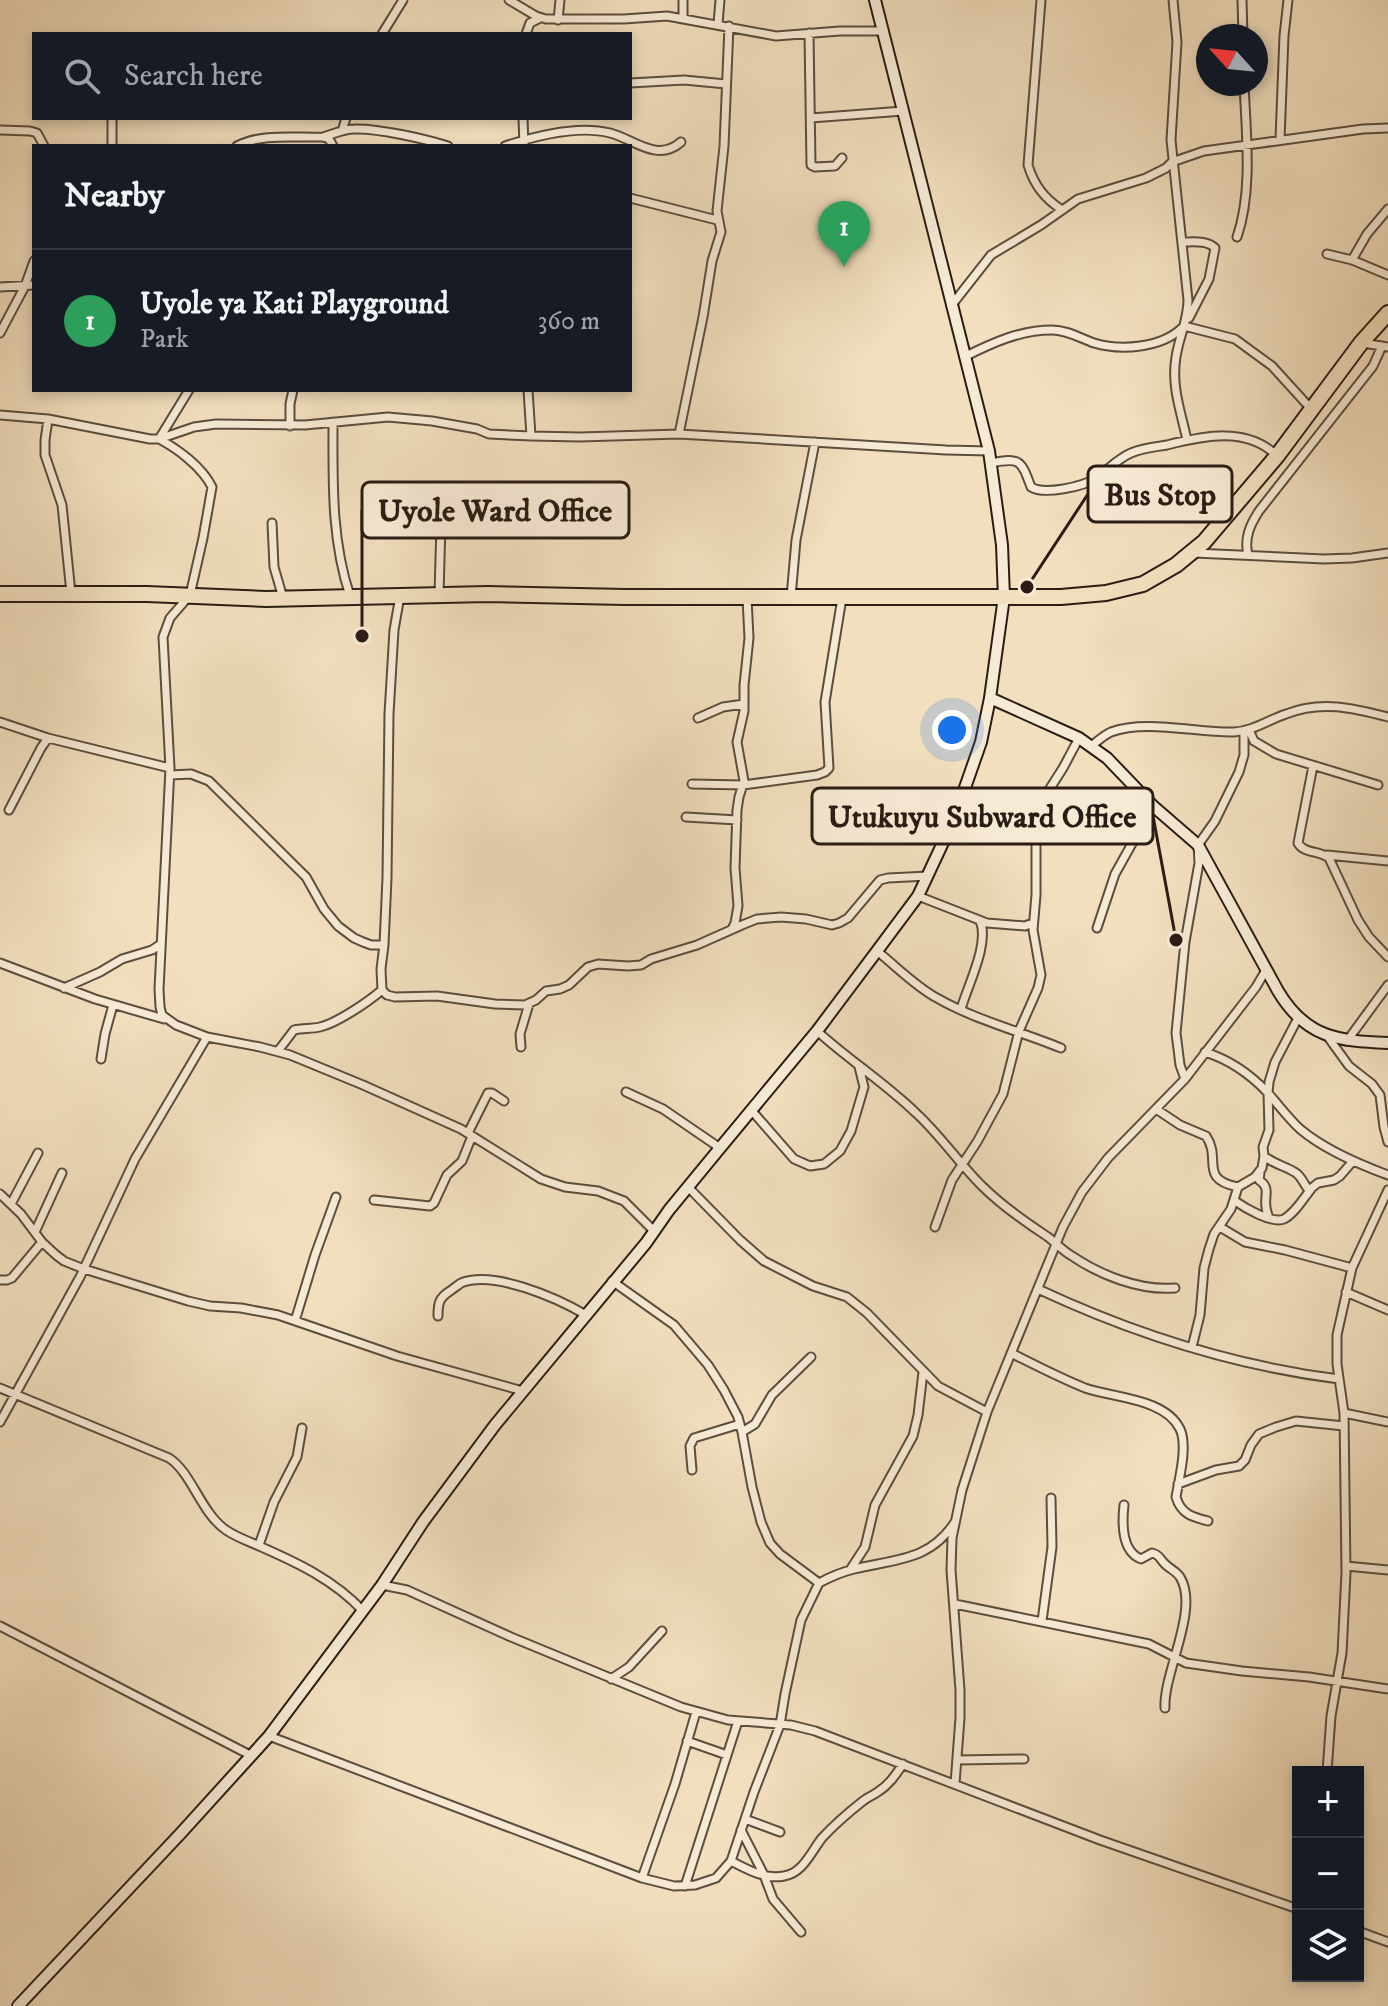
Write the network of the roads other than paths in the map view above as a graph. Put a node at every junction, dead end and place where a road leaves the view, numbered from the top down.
1 (403, 0) edge
2 (509, 0) edge
3 (560, 0) edge
4 (683, 0) edge
5 (720, 0) edge
6 (875, 0) edge
7 (1041, 0) edge
8 (1173, 0) edge
9 (1242, 0) edge
10 (1288, 0) edge
11 (540, 18) junction
12 (683, 18) junction
13 (558, 20) junction
14 (718, 24) junction
15 (1243, 24) edge
16 (729, 26) junction
17 (882, 31) junction
18 (383, 32) edge
19 (527, 32) edge
20 (809, 33) junction
21 (632, 83) edge
22 (726, 84) junction
23 (1244, 96) edge
24 (903, 111) junction
25 (811, 118) junction
26 (112, 120) edge
27 (345, 120) edge
28 (523, 120) edge
29 (1388, 128) edge
30 (0, 130) edge
31 (342, 131) junction
32 (323, 137) junction
33 (1280, 139) junction
34 (681, 142) dead end
35 (523, 143) edge
36 (43, 144) edge
37 (112, 144) edge
38 (241, 144) edge
39 (332, 144) edge
40 (439, 144) edge
41 (1246, 145) junction
42 (842, 158) dead end
43 (1172, 162) junction
44 (632, 199) edge
45 (1388, 209) edge
46 (1062, 210) junction
47 (717, 220) junction
48 (1237, 237) dead end
49 (1182, 242) junction
50 (1327, 254) dead end
51 (1352, 260) junction
52 (1388, 275) edge
53 (30, 286) edge
54 (0, 287) edge
55 (951, 306) junction
56 (1388, 313) edge
57 (1184, 326) junction
58 (0, 333) edge
59 (1361, 343) junction
60 (1385, 347) edge
61 (964, 357) junction
62 (188, 392) edge
63 (293, 392) edge
64 (528, 392) edge
65 (1312, 410) junction
66 (0, 415) edge
67 (48, 419) junction
68 (333, 422) junction
69 (290, 426) junction
70 (679, 434) junction
71 (531, 436) junction
72 (159, 439) junction
73 (1187, 440) junction
74 (815, 442) junction
75 (989, 451) junction
76 (1277, 456) junction
77 (991, 463) junction
78 (272, 523) dead end
79 (441, 523) dead end
80 (1192, 553) junction
81 (1388, 553) edge
82 (1248, 555) junction
83 (0, 594) edge
84 (71, 594) junction
85 (190, 595) junction
86 (439, 595) junction
87 (350, 596) junction
88 (400, 596) junction
89 (842, 596) junction
90 (747, 597) junction
91 (791, 597) junction
92 (1004, 597) junction
93 (283, 598) junction
94 (990, 698) junction
95 (744, 704) junction
96 (1388, 717) edge
97 (698, 718) dead end
98 (0, 722) edge
99 (1246, 730) junction
100 (48, 738) junction
101 (1079, 738) junction
102 (1091, 746) junction
103 (1313, 766) junction
104 (170, 772) junction
105 (692, 784) dead end
106 (743, 785) junction
107 (1378, 785) dead end
108 (1153, 806) junction
109 (9, 810) dead end
110 (686, 817) dead end
111 (737, 820) junction
112 (1198, 845) junction
113 (1325, 855) junction
114 (1388, 861) edge
115 (928, 876) junction
116 (918, 896) junction
117 (980, 921) junction
118 (1033, 923) junction
119 (1097, 928) dead end
120 (730, 931) junction
121 (161, 944) junction
122 (384, 945) junction
123 (877, 951) junction
124 (1388, 957) edge
125 (0, 963) edge
126 (1266, 970) junction
127 (1388, 985) edge
128 (64, 988) junction
129 (382, 990) junction
130 (529, 1004) junction
131 (113, 1005) junction
132 (961, 1009) junction
133 (1298, 1018) junction
134 (167, 1020) junction
135 (817, 1031) junction
136 (1019, 1031) junction
137 (1327, 1035) junction
138 (207, 1037) junction
139 (1347, 1041) junction
140 (1388, 1043) edge
141 (521, 1047) dead end
142 (1061, 1048) dead end
143 (278, 1051) junction
144 (1205, 1052) junction
145 (101, 1059) dead end
146 (859, 1066) junction
147 (1185, 1079) junction
148 (1376, 1089) junction
149 (626, 1092) dead end
150 (1268, 1093) junction
151 (1388, 1097) edge
152 (504, 1101) dead end
153 (1156, 1109) junction
154 (752, 1111) junction
155 (470, 1134) junction
156 (1388, 1142) edge
157 (720, 1148) junction
158 (38, 1153) dead end
159 (1264, 1156) junction
160 (1353, 1161) junction
161 (962, 1164) junction
162 (1260, 1172) junction
163 (62, 1173) dead end
164 (1388, 1175) edge
165 (688, 1187) junction
166 (1238, 1187) junction
167 (1311, 1189) junction
168 (1388, 1190) edge
169 (0, 1194) edge
170 (336, 1197) dead end
171 (374, 1200) dead end
172 (1235, 1201) junction
173 (11, 1204) junction
174 (1269, 1218) junction
175 (935, 1227) dead end
176 (1220, 1227) junction
177 (654, 1231) junction
178 (35, 1232) junction
179 (42, 1242) junction
180 (1056, 1243) junction
181 (1352, 1268) junction
182 (84, 1269) junction
183 (0, 1280) edge
184 (612, 1281) junction
185 (1175, 1288) dead end
186 (1038, 1289) junction
187 (1346, 1292) junction
188 (1388, 1310) edge
189 (586, 1315) junction
190 (438, 1316) dead end
191 (295, 1321) junction
192 (1192, 1347) junction
193 (1011, 1353) junction
194 (811, 1357) dead end
195 (923, 1372) junction
196 (1339, 1379) junction
197 (0, 1388) edge
198 (523, 1391) junction
199 (15, 1395) junction
200 (987, 1412) junction
201 (1344, 1413) junction
202 (0, 1422) edge
203 (1388, 1422) edge
204 (1344, 1426) junction
205 (302, 1428) dead end
206 (741, 1428) junction
207 (692, 1470) dead end
208 (1178, 1484) junction
209 (1051, 1498) dead end
210 (1124, 1505) dead end
211 (1208, 1521) dead end
212 (955, 1522) junction
213 (259, 1545) junction
214 (1346, 1566) junction
215 (850, 1570) junction
216 (1388, 1570) edge
217 (819, 1583) junction
218 (382, 1585) junction
219 (955, 1604) junction
220 (363, 1611) junction
221 (1042, 1621) junction
222 (0, 1626) edge
223 (662, 1631) dead end
224 (1176, 1659) junction
225 (611, 1679) junction
226 (1337, 1681) junction
227 (1388, 1689) edge
228 (1165, 1708) dead end
229 (696, 1712) junction
230 (738, 1721) junction
231 (780, 1725) junction
232 (269, 1736) junction
233 (687, 1741) junction
234 (727, 1755) junction
235 (252, 1756) junction
236 (1024, 1759) dead end
237 (957, 1760) junction
238 (903, 1764) junction
239 (1327, 1766) edge
240 (955, 1784) junction
241 (745, 1819) junction
242 (741, 1830) junction
243 (780, 1832) dead end
244 (731, 1861) junction
245 (764, 1875) junction
246 (642, 1878) junction
247 (685, 1886) junction
248 (1292, 1907) edge
249 (801, 1932) dead end
250 (1364, 1933) edge
251 (1388, 1942) edge
252 (18, 2006) edge

1 - 18 street
2 - 11 street
3 - 13 street
4 - 12 street
5 - 14 street
6 - 17 street
7 - 46 street
8 - 43 street
9 - 15 street
10 - 33 street
11 - 13 street
11 - 19 street
12 - 13 street
12 - 14 street
14 - 16 street
16 - 20 street
16 - 22 street
17 - 20 street
17 - 24 street
20 - 25 street
21 - 22 street
22 - 47 street
23 - 41 street
24 - 25 street
24 - 55 street
25 - 42 street
26 - 37 street
27 - 31 street
28 - 35 street
29 - 33 street
30 - 36 street
31 - 32 street
31 - 40 street
32 - 38 street
32 - 39 street
33 - 41 street
34 - 35 street
41 - 43 street
41 - 48 street
43 - 46 street
43 - 49 street
44 - 47 street
45 - 51 street
46 - 55 street
47 - 70 street
49 - 57 street
49 - 57 street
50 - 51 street
51 - 52 street
53 - 54 street
53 - 58 street
55 - 61 street
56 - 59 highway
57 - 61 street
57 - 65 street
57 - 73 street
59 - 60 street
59 - 65 highway
60 - 82 street
61 - 75 street
62 - 72 street
63 - 69 street
64 - 71 street
65 - 76 highway
66 - 67 street
67 - 72 street
67 - 84 street
68 - 69 street
68 - 71 street
68 - 87 street
69 - 72 street
70 - 71 street
70 - 74 street
72 - 85 street
73 - 76 street
73 - 77 street
74 - 75 street
74 - 91 street
75 - 77 street
76 - 80 highway
77 - 92 street
78 - 93 street
79 - 86 street
80 - 82 street
80 - 92 highway
81 - 82 street
83 - 84 highway
84 - 85 highway
85 - 93 highway
85 - 104 street
86 - 88 highway
86 - 90 highway
87 - 88 highway
87 - 93 highway
88 - 122 street
89 - 91 highway
89 - 92 highway
89 - 106 street
90 - 91 highway
90 - 95 street
92 - 94 street
94 - 101 street
94 - 115 street
95 - 97 street
95 - 106 street
96 - 99 street
98 - 100 street
99 - 102 street
99 - 103 street
99 - 112 street
100 - 104 street
100 - 109 street
101 - 102 street
101 - 118 street
102 - 108 street
103 - 107 street
103 - 113 street
104 - 121 street
104 - 122 street
105 - 106 street
106 - 111 street
108 - 112 street
108 - 119 street
110 - 111 street
111 - 120 street
112 - 126 street
112 - 147 street
113 - 114 street
113 - 124 street
115 - 116 street
115 - 120 street
116 - 117 street
116 - 123 street
117 - 118 street
117 - 132 street
118 - 136 street
120 - 130 street
121 - 128 street
121 - 134 street
122 - 129 street
123 - 132 street
123 - 135 street
125 - 128 street
126 - 133 street
126 - 144 street
127 - 139 street
128 - 131 street
129 - 130 street
129 - 143 street
130 - 141 street
131 - 134 street
131 - 145 street
132 - 136 street
133 - 137 street
133 - 150 street
134 - 138 street
135 - 146 street
135 - 154 street
136 - 142 street
136 - 161 street
137 - 139 street
137 - 148 street
138 - 143 street
138 - 182 street
139 - 140 street
143 - 155 street
144 - 147 street
144 - 150 street
146 - 154 street
146 - 161 street
147 - 153 street
148 - 151 street
148 - 156 street
149 - 157 street
150 - 159 street
150 - 160 street
152 - 155 street
153 - 166 street
153 - 180 street
154 - 157 street
155 - 171 street
155 - 177 street
157 - 165 street
158 - 173 street
159 - 162 street
159 - 167 street
160 - 164 street
160 - 167 street
161 - 175 street
161 - 180 street
162 - 166 street
162 - 174 street
163 - 178 street
165 - 177 street
165 - 195 street
166 - 172 street
167 - 174 street
168 - 181 street
169 - 173 street
170 - 191 street
172 - 174 street
172 - 176 street
173 - 178 street
176 - 181 street
176 - 192 street
177 - 184 street
178 - 179 street
179 - 182 street
179 - 183 street
180 - 185 street
180 - 186 street
181 - 187 street
182 - 191 street
182 - 199 street
184 - 189 street
184 - 206 street
186 - 192 street
186 - 193 street
187 - 188 street
187 - 196 street
189 - 190 street
189 - 198 street
191 - 198 street
192 - 196 street
193 - 200 street
193 - 208 street
194 - 206 street
195 - 200 street
195 - 215 street
196 - 201 street
197 - 199 street
198 - 218 street
199 - 202 street
199 - 213 street
200 - 212 street
201 - 203 street
201 - 204 street
204 - 208 street
204 - 214 street
205 - 213 street
206 - 207 street
206 - 217 street
208 - 211 street
209 - 221 street
210 - 224 street
212 - 215 street
212 - 219 street
213 - 220 street
214 - 216 street
214 - 226 street
215 - 217 street
217 - 231 street
218 - 220 street
218 - 225 street
219 - 221 street
219 - 237 street
220 - 232 street
221 - 224 street
222 - 235 street
223 - 225 street
224 - 226 street
224 - 228 street
225 - 229 street
226 - 227 street
226 - 239 street
229 - 230 street
229 - 233 street
230 - 231 street
230 - 234 street
231 - 238 street
231 - 241 street
232 - 235 street
232 - 246 street
233 - 234 street
233 - 246 street
234 - 247 street
235 - 252 street
236 - 237 street
237 - 240 street
238 - 240 street
238 - 245 street
240 - 248 street
241 - 242 street
241 - 243 street
242 - 244 street
242 - 245 street
244 - 245 street
244 - 247 street
245 - 249 street
246 - 247 street
250 - 251 street

